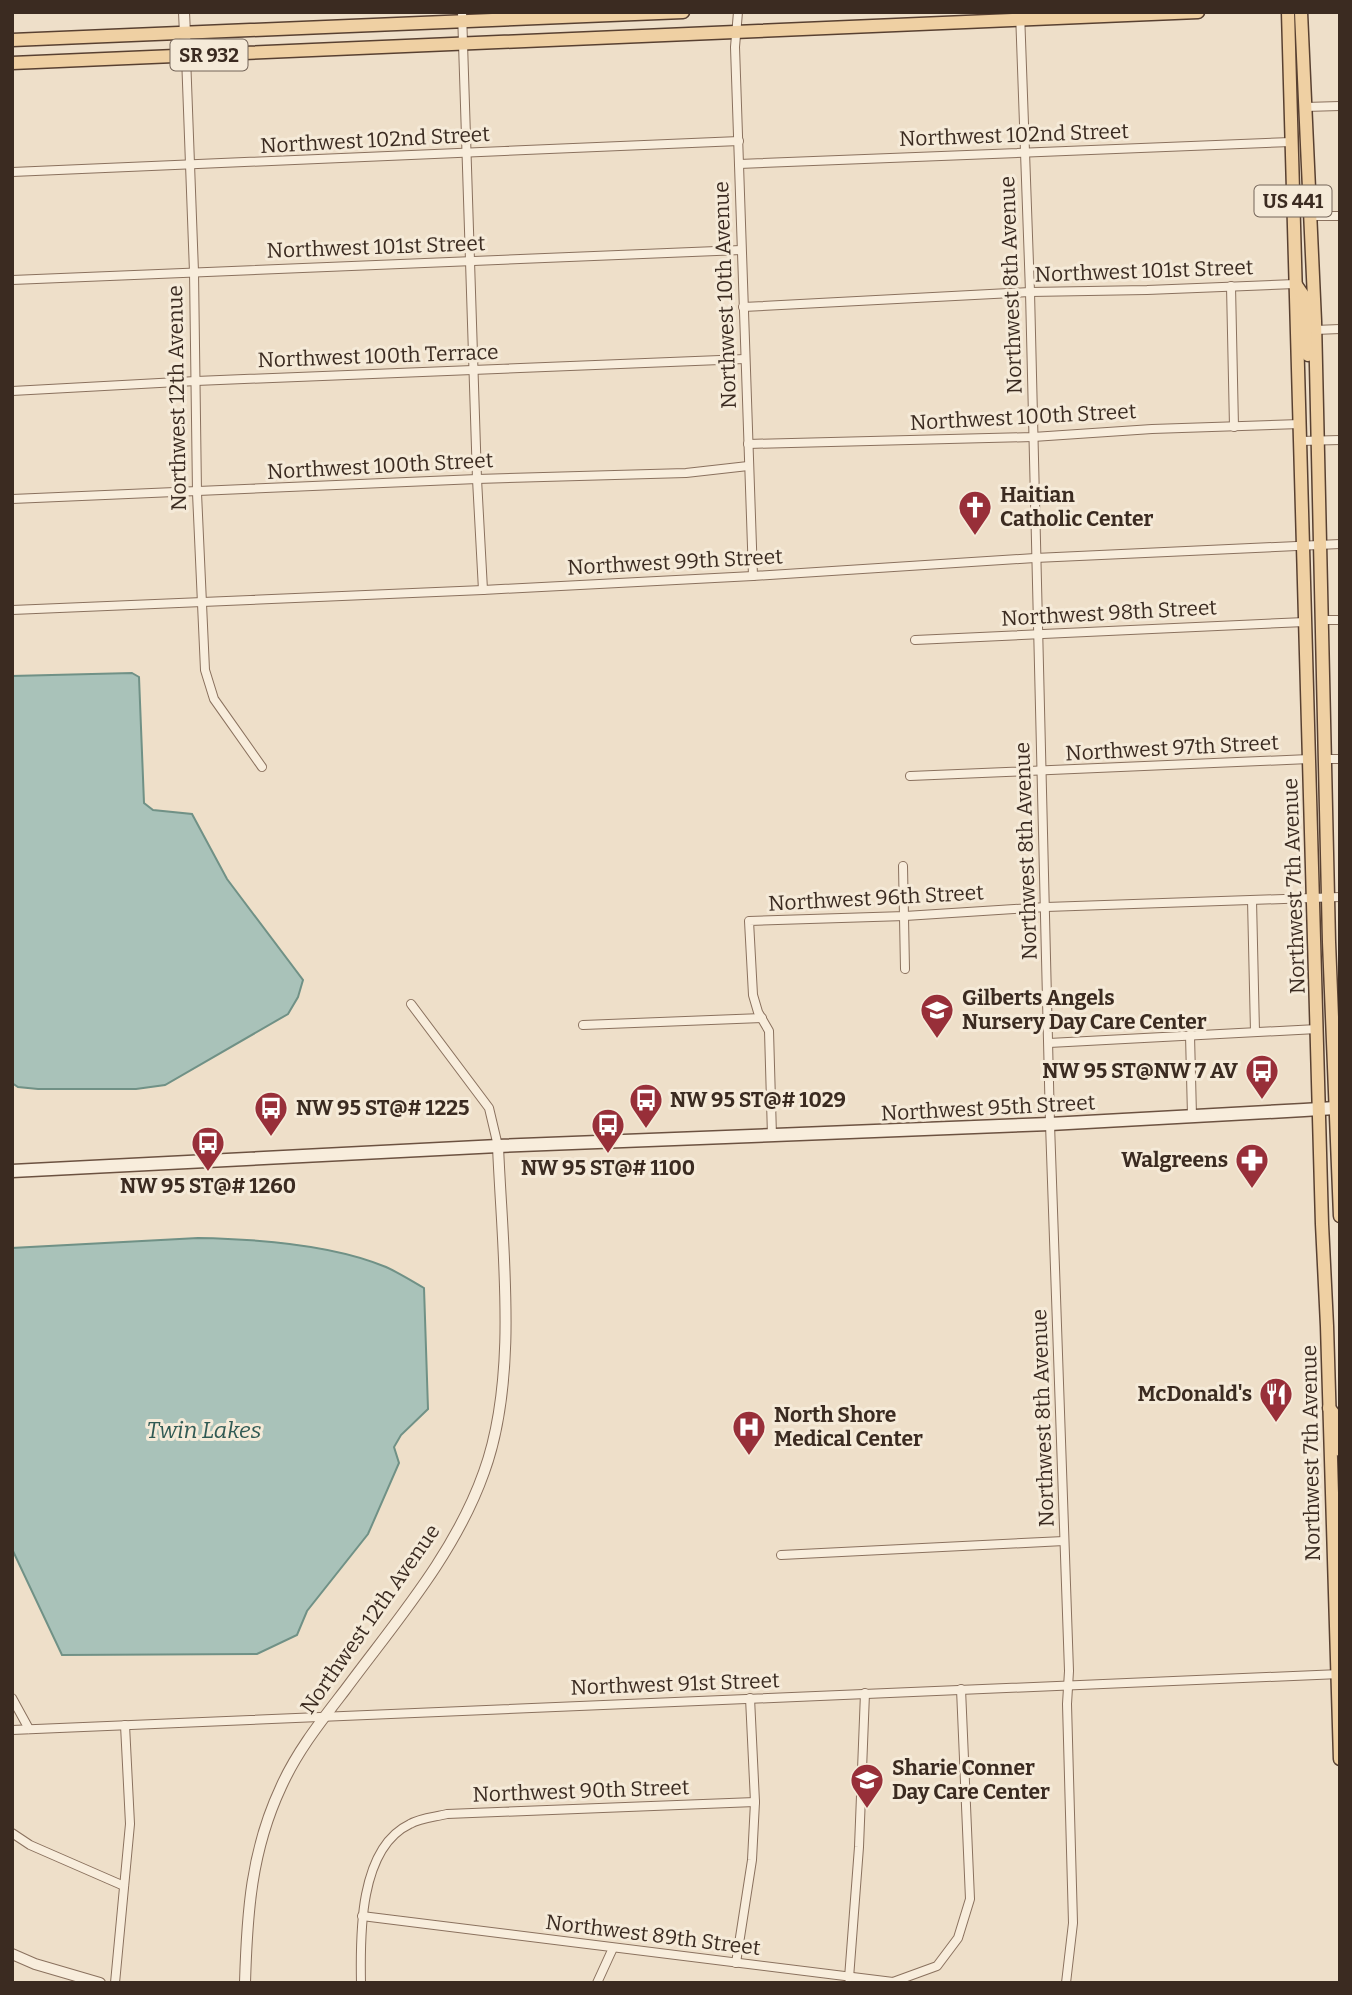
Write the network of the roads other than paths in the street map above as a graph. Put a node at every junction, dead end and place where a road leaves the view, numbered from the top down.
1 (184, 12) edge
2 (683, 12) edge
3 (738, 12) edge
4 (1198, 12) edge
5 (1288, 12) edge
6 (1301, 12) edge
7 (1020, 16) edge
8 (463, 17) edge
9 (736, 32) junction
10 (185, 33) junction
11 (12, 40) edge
12 (463, 43) junction
13 (186, 56) junction
14 (12, 63) edge
15 (1340, 106) edge
16 (1305, 107) junction
17 (738, 141) junction
18 (1291, 142) junction
19 (1025, 152) junction
20 (468, 153) junction
21 (739, 164) junction
22 (191, 166) junction
23 (12, 172) edge
24 (1309, 216) junction
25 (1340, 216) edge
26 (741, 250) junction
27 (470, 260) junction
28 (194, 271) junction
29 (12, 280) edge
30 (1295, 284) junction
31 (1231, 286) junction
32 (1030, 292) junction
33 (743, 307) junction
34 (1340, 329) edge
35 (1315, 330) junction
36 (745, 359) junction
37 (1315, 367) junction
38 (473, 370) junction
39 (196, 381) junction
40 (12, 391) edge
41 (1300, 424) junction
42 (1234, 427) junction
43 (1033, 437) junction
44 (1318, 440) junction
45 (1340, 440) edge
46 (1300, 441) junction
47 (748, 444) junction
48 (748, 466) junction
49 (477, 479) junction
50 (197, 492) junction
51 (12, 499) edge
52 (1340, 544) edge
53 (1320, 545) junction
54 (1303, 546) junction
55 (1035, 558) junction
56 (753, 576) junction
57 (483, 590) junction
58 (203, 601) junction
59 (12, 610) edge
60 (1322, 620) junction
61 (1340, 620) edge
62 (1305, 622) junction
63 (1037, 634) junction
64 (915, 640) dead end
65 (1309, 759) junction
66 (1326, 759) junction
67 (1340, 759) edge
68 (262, 767) dead end
69 (1041, 772) junction
70 (910, 776) dead end
71 (1327, 822) junction
72 (903, 866) dead end
73 (1334, 897) edge
74 (1313, 898) junction
75 (1252, 900) junction
76 (1046, 907) junction
77 (905, 916) junction
78 (905, 969) dead end
79 (411, 1004) dead end
80 (762, 1018) junction
81 (583, 1025) dead end
82 (1317, 1029) junction
83 (1255, 1032) junction
84 (1190, 1035) junction
85 (1049, 1043) junction
86 (1338, 1107) edge
87 (1319, 1109) junction
88 (1192, 1116) junction
89 (1050, 1124) junction
90 (772, 1136) junction
91 (498, 1146) junction
92 (12, 1171) edge
93 (1340, 1216) edge
94 (1326, 1288) junction
95 (1340, 1359) edge
96 (1329, 1407) junction
97 (1340, 1450) edge
98 (1064, 1541) junction
99 (781, 1555) dead end
100 (1338, 1674) edge
101 (1069, 1685) junction
102 (961, 1689) junction
103 (865, 1693) junction
104 (12, 1698) edge
105 (750, 1698) junction
106 (324, 1716) junction
107 (125, 1725) junction
108 (29, 1729) junction
109 (12, 1730) edge
110 (1340, 1759) edge
111 (755, 1802) junction
112 (12, 1833) edge
113 (124, 1886) junction
114 (362, 1916) junction
115 (613, 1948) junction
116 (12, 1954) edge
117 (736, 1963) junction
118 (849, 1978) junction
119 (100, 1983) edge
120 (115, 1983) edge
121 (245, 1983) edge
122 (361, 1983) edge
123 (597, 1983) edge
124 (1066, 1983) edge

1 - 10 street, Northwest 12th Avenue
2 - 8 main road, SR 932
3 - 9 street, Northwest 10th Avenue
4 - 7 main road, SR 932
5 - 18 main road, Northwest 7th Avenue / US 441
6 - 16 main road, Northwest 7th Avenue / US 441
7 - 9 main road, SR 932
7 - 19 street, Northwest 8th Avenue
8 - 10 main road, SR 932
8 - 12 street
9 - 12 main road, SR 932
9 - 17 street, Northwest 10th Avenue
10 - 11 main road, SR 932
10 - 13 street, Northwest 12th Avenue
12 - 13 main road, SR 932
12 - 20 street
13 - 14 main road, SR 932
13 - 22 street, Northwest 12th Avenue
15 - 16 street
16 - 24 main road, Northwest 7th Avenue / US 441
17 - 20 street, Northwest 102nd Street
17 - 21 street, Northwest 10th Avenue
18 - 19 street, Northwest 102nd Street
18 - 24 main road
18 - 30 main road, Northwest 7th Avenue / US 441
19 - 21 street, Northwest 102nd Street
19 - 32 street, Northwest 8th Avenue
20 - 22 street, Northwest 102nd Street
20 - 27 street
21 - 26 street, Northwest 10th Avenue
22 - 23 street, Northwest 102nd Street
22 - 28 street, Northwest 12th Avenue
24 - 25 street
24 - 35 main road, Northwest 7th Avenue / US 441
26 - 27 street, Northwest 101st Street
26 - 33 street, Northwest 10th Avenue
27 - 28 street, Northwest 101st Street
27 - 38 street
28 - 29 street, Northwest 101st Street
28 - 39 street, Northwest 12th Avenue
30 - 31 street, Northwest 101st Street
30 - 37 main road
30 - 41 main road, Northwest 7th Avenue / US 441
31 - 32 street, Northwest 101st Street
31 - 42 street
32 - 33 street, Northwest 101st Street
32 - 43 street, Northwest 8th Avenue
33 - 36 street, Northwest 10th Avenue
34 - 35 street
35 - 37 main road, Northwest 7th Avenue / US 441
36 - 38 street, Northwest 100th Terrace
36 - 47 street, Northwest 10th Avenue
37 - 44 main road, Northwest 7th Avenue / US 441
38 - 39 street, Northwest 100th Terrace
38 - 49 street
39 - 40 street, Northwest 100th Terrace
39 - 50 street, Northwest 12th Avenue
41 - 42 street, Northwest 100th Street
41 - 46 main road, Northwest 7th Avenue / US 441
42 - 43 street, Northwest 100th Street
43 - 47 street, Northwest 100th Street
43 - 55 street, Northwest 8th Avenue
44 - 45 street
44 - 46 street
44 - 53 main road, Northwest 7th Avenue / US 441
46 - 54 main road, Northwest 7th Avenue / US 441
47 - 48 street, Northwest 10th Avenue
48 - 49 street, Northwest 100th Street
48 - 56 street, Northwest 10th Avenue
49 - 50 street, Northwest 100th Street
49 - 57 street
50 - 51 street, Northwest 100th Street
50 - 58 street, Northwest 12th Avenue
52 - 53 street, Northwest 99th Street
53 - 54 street, Northwest 99th Street
53 - 60 main road, Northwest 7th Avenue / US 441
54 - 55 street, Northwest 99th Street
54 - 62 main road, Northwest 7th Avenue / US 441
55 - 56 street, Northwest 99th Street
55 - 63 street, Northwest 8th Avenue
56 - 57 street, Northwest 99th Street
57 - 58 street, Northwest 99th Street
58 - 59 street, Northwest 99th Street
58 - 68 street, Northwest 12th Avenue
60 - 61 street
60 - 66 main road, Northwest 7th Avenue / US 441
62 - 63 street, Northwest 98th Street
62 - 65 main road, Northwest 7th Avenue / US 441
63 - 64 street, Northwest 98th Street
63 - 69 street, Northwest 8th Avenue
65 - 69 street, Northwest 97th Street
65 - 71 main road
65 - 74 main road, Northwest 7th Avenue / US 441
66 - 67 street
66 - 71 main road, Northwest 7th Avenue / US 441
69 - 70 street, Northwest 97th Street
69 - 76 street, Northwest 8th Avenue
71 - 73 main road, Northwest 7th Avenue / US 441
72 - 77 street
73 - 74 street, Northwest 96th Street
73 - 86 main road, Northwest 7th Avenue / US 441
74 - 75 street, Northwest 96th Street
74 - 82 main road, Northwest 7th Avenue / US 441
75 - 76 street, Northwest 96th Street
75 - 83 street
76 - 77 street, Northwest 96th Street
76 - 85 street, Northwest 8th Avenue
77 - 78 street
77 - 80 street, Northwest 96th Street
79 - 91 street, Northwest 12th Avenue
80 - 81 street
80 - 90 street
82 - 83 street
82 - 87 main road, Northwest 7th Avenue / US 441
83 - 84 street
84 - 85 street
84 - 88 street
85 - 89 street, Northwest 8th Avenue
86 - 87 main road, Northwest 95th Street
86 - 93 main road, Northwest 7th Avenue / US 441
87 - 88 main road, Northwest 95th Street
87 - 94 main road, Northwest 7th Avenue / US 441
88 - 89 main road, Northwest 95th Street
89 - 90 main road, Northwest 95th Street
89 - 98 street, Northwest 8th Avenue
90 - 91 main road, Northwest 95th Street
91 - 92 main road, Northwest 95th Street
91 - 106 street, Northwest 12th Avenue
94 - 95 main road
94 - 96 main road, Northwest 7th Avenue / US 441
96 - 97 main road
96 - 100 main road, Northwest 7th Avenue / US 441
98 - 99 street
98 - 101 street, Northwest 8th Avenue
100 - 101 street, Northwest 91st Street
100 - 110 main road, Northwest 7th Avenue / US 441
101 - 102 street, Northwest 91st Street
101 - 124 street, Northwest 8th Avenue
102 - 103 street, Northwest 91st Street
102 - 118 street, Northwest 89th Street
103 - 105 street, Northwest 91st Street
103 - 118 street
104 - 108 street
105 - 106 street, Northwest 91st Street
105 - 111 street
106 - 107 street, Northwest 91st Street
106 - 121 street, Northwest 12th Avenue
107 - 108 street, Northwest 91st Street
107 - 113 street
108 - 109 street, Northwest 91st Street
111 - 114 street, Northwest 90th Street
111 - 117 street
112 - 113 street
113 - 120 street
114 - 115 street, Northwest 89th Street
114 - 122 street
115 - 117 street, Northwest 89th Street
115 - 123 street
116 - 119 street
117 - 118 street, Northwest 89th Street

